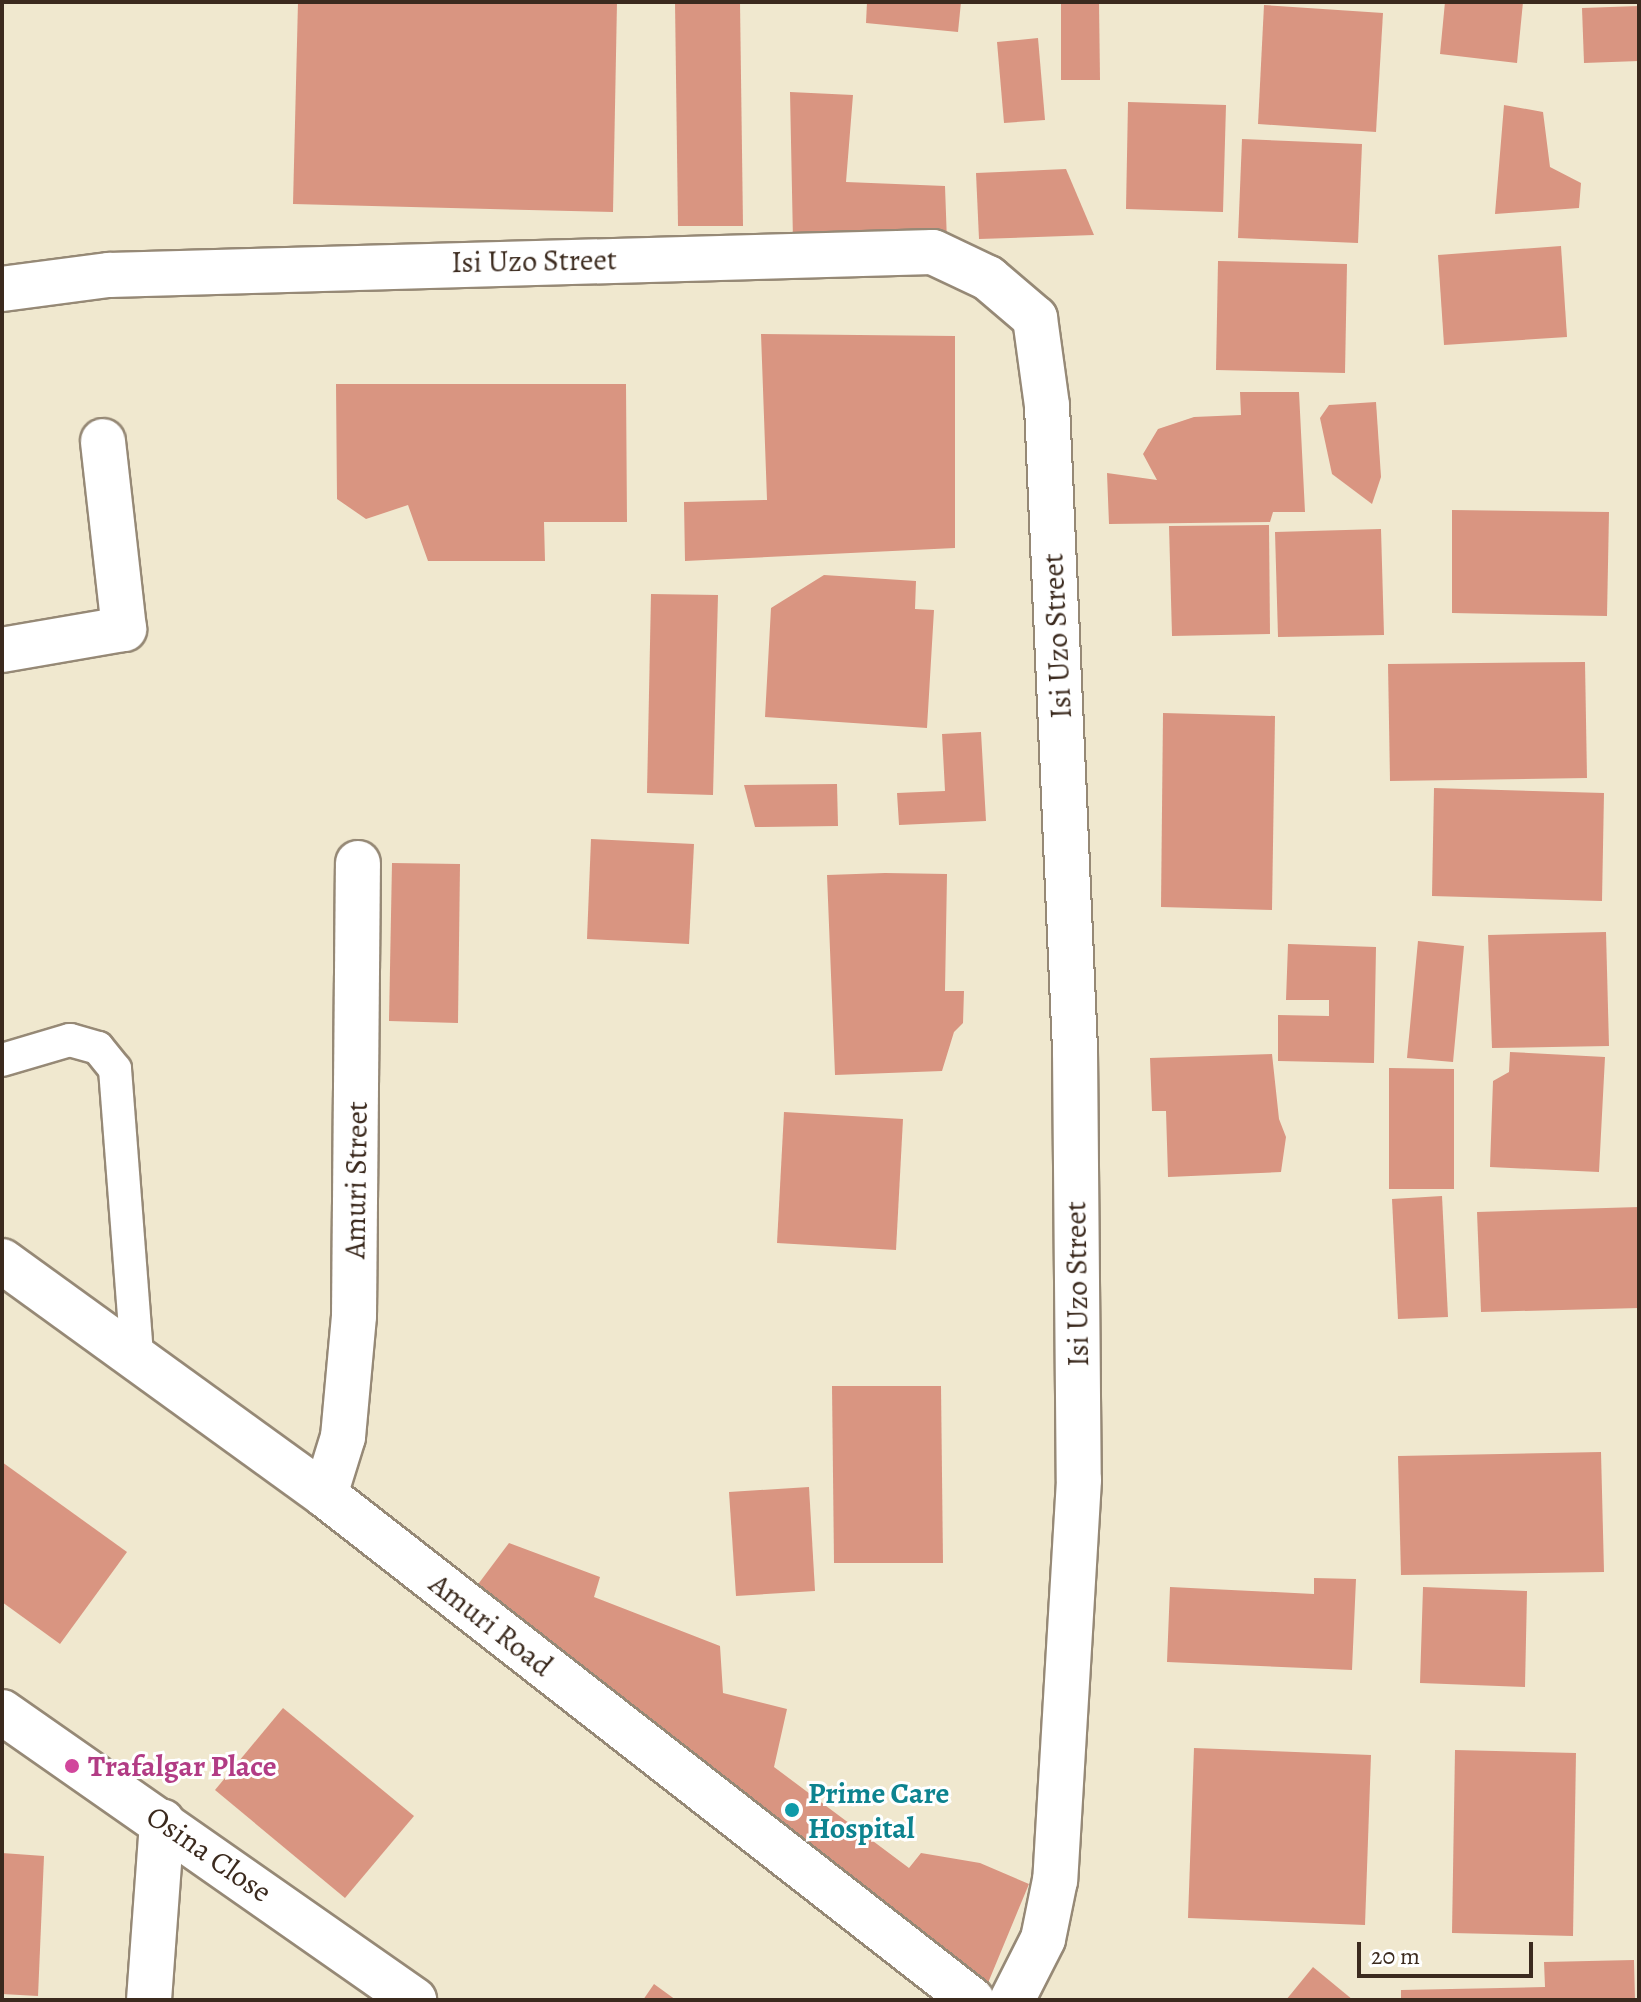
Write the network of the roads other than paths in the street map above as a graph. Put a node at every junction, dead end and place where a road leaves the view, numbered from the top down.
1 (2, 289) edge
2 (103, 441) dead end
3 (2, 650) edge
4 (358, 863) dead end
5 (2, 1060) edge
6 (2, 1261) edge
7 (137, 1358) junction
8 (325, 1495) junction
9 (2, 1712) edge
10 (162, 1821) junction
11 (149, 2000) edge
12 (414, 2000) edge
13 (972, 2000) edge
14 (1012, 2000) edge

1 - 14 street, Isi Uzo Street
2 - 3 street
4 - 8 street, Amuri Street
5 - 7 lane
6 - 7 street, Amuri Road
7 - 8 street, Amuri Road
8 - 13 street, Amuri Road
9 - 10 street, Osina Close
10 - 11 street
10 - 12 street, Osina Close

